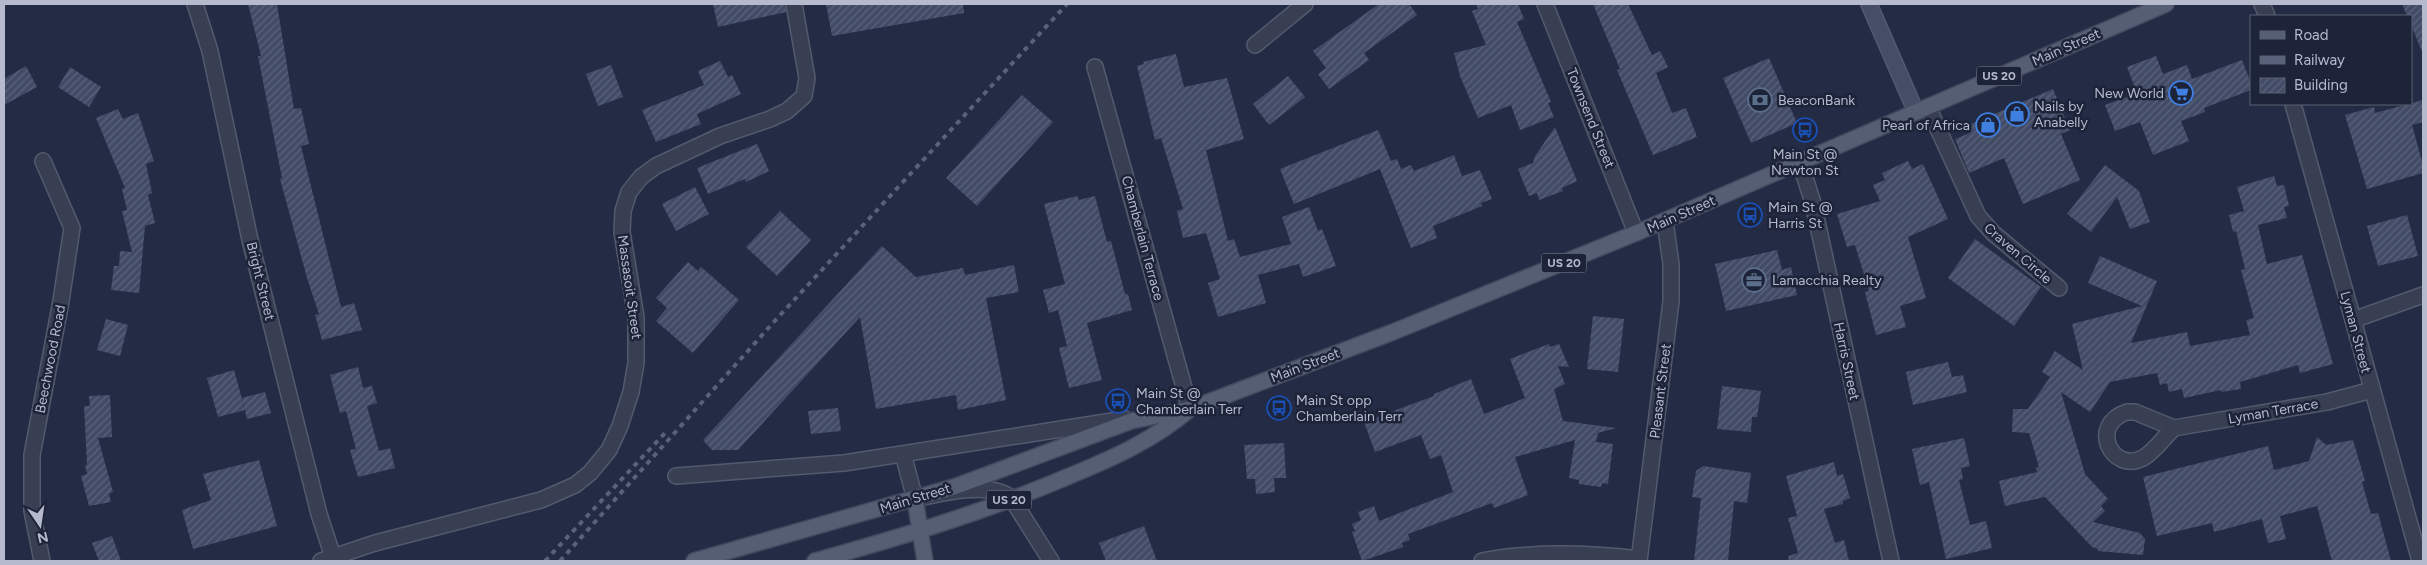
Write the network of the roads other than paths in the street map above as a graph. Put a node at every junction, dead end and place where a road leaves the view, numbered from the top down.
1 (195, 4) edge
2 (794, 4) edge
3 (1305, 4) edge
4 (1545, 4) edge
5 (1869, 4) edge
6 (2166, 4) edge
7 (1255, 45) dead end
8 (1095, 67) dead end
9 (2292, 105) edge
10 (1922, 110) junction
11 (43, 162) dead end
12 (1800, 162) junction
13 (1665, 220) junction
14 (1636, 233) junction
15 (2059, 288) dead end
16 (2423, 295) edge
17 (2353, 320) junction
18 (2372, 390) junction
19 (1190, 409) junction
20 (1151, 415) junction
21 (2174, 428) dead end
22 (903, 454) junction
23 (676, 476) dead end
24 (915, 499) junction
25 (1012, 499) junction
26 (922, 530) junction
27 (327, 559) edge
28 (1639, 560) edge
29 (42, 561) edge
30 (694, 561) edge
31 (815, 561) edge
32 (925, 561) edge
33 (1051, 561) edge
34 (1482, 561) edge
35 (1890, 561) edge
36 (2420, 561) edge

1 - 27 street, Bright Street
2 - 27 street, Massasoit Street
3 - 7 street
4 - 14 street, Townsend Street
5 - 10 main road
6 - 10 main road, Main Street / US 20
8 - 19 street, Chamberlain Terrace
9 - 17 street, Lyman Street
10 - 12 main road, Main Street / US 20
10 - 15 street, Craven Circle
11 - 29 street, Beechwood Road
12 - 13 main road, Main Street / US 20
12 - 35 street, Harris Street
13 - 14 main road, Main Street / US 20
13 - 28 street, Pleasant Street
14 - 19 main road, Main Street / US 20
16 - 17 street
17 - 18 street, Lyman Street
18 - 21 street, Lyman Terrace
18 - 36 street, Lyman Street
19 - 20 main road, Main Street / US 20
19 - 25 main road, Main Street / US 20
20 - 22 street
20 - 24 main road, Main Street / US 20
22 - 23 street
22 - 24 street
24 - 25 street
24 - 26 main road
24 - 30 main road, Main Street / US 20
25 - 26 main road, Main Street / US 20
25 - 33 street
26 - 31 main road, Main Street / US 20
26 - 32 main road
28 - 34 street

